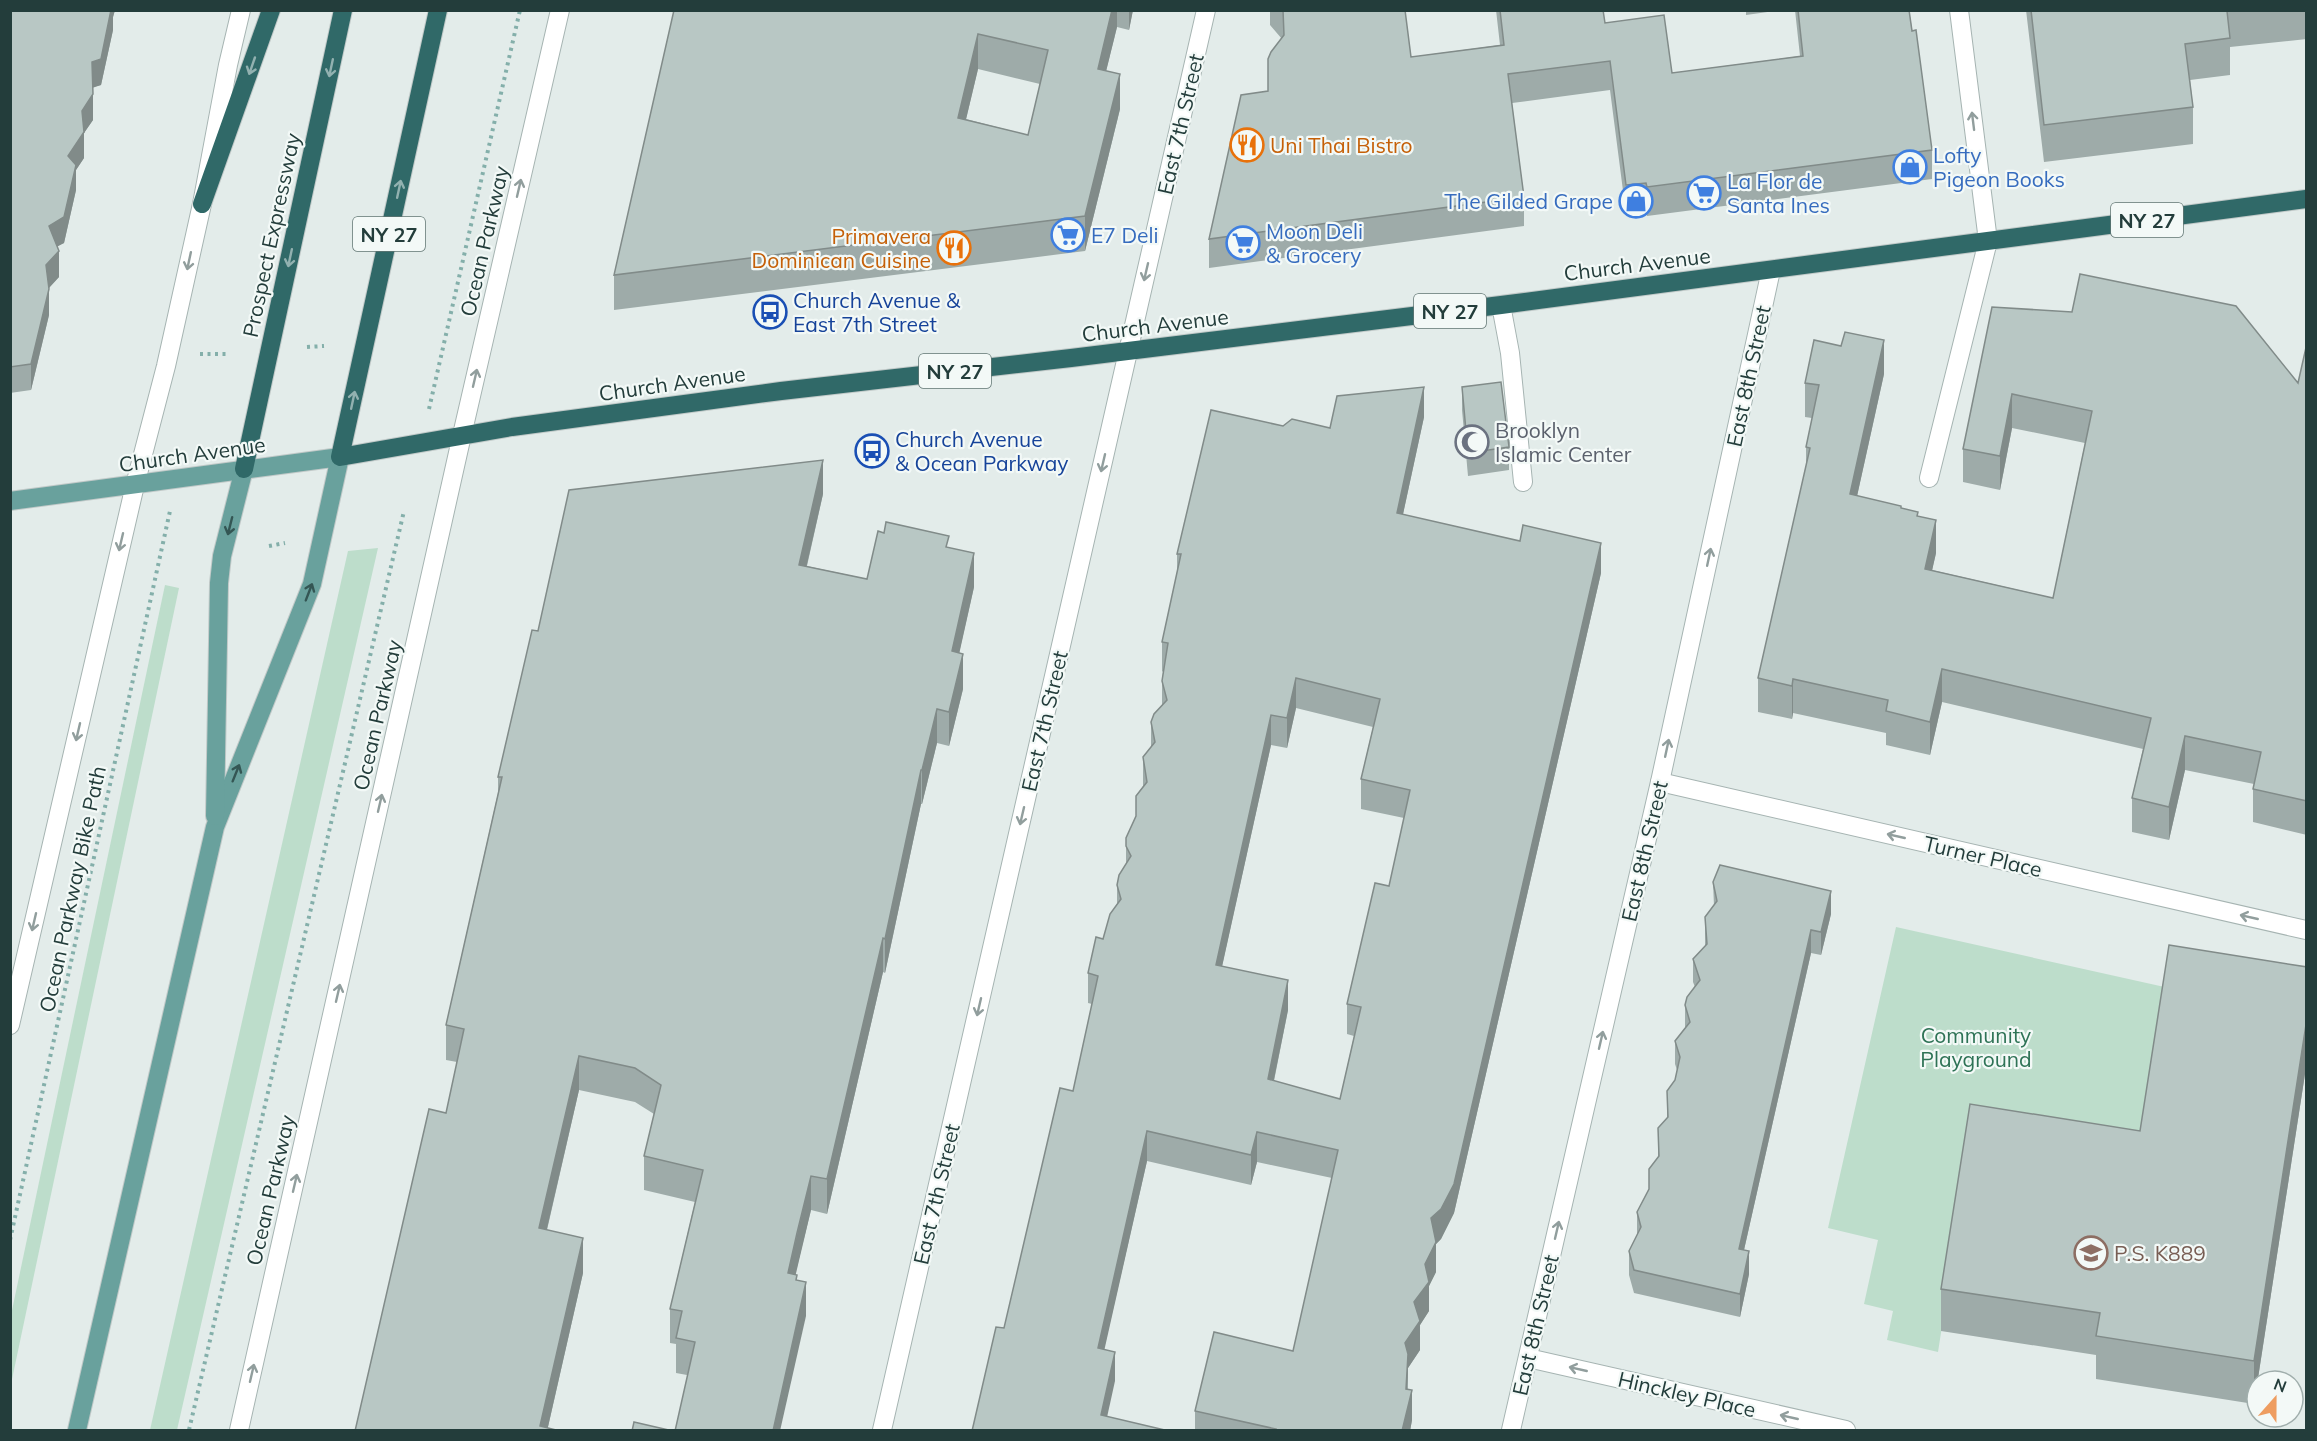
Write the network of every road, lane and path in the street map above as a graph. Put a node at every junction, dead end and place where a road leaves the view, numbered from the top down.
1 (241, 10) edge
2 (271, 10) edge
3 (343, 10) edge
4 (438, 10) edge
5 (520, 10) edge
6 (560, 10) edge
7 (1206, 10) edge
8 (1959, 10) edge
9 (2307, 199) edge
10 (202, 204) junction
11 (1988, 241) junction
12 (1771, 270) junction
13 (1501, 305) junction
14 (324, 346) dead end
15 (307, 347) dead end
16 (1128, 351) junction
17 (229, 354) dead end
18 (194, 355) dead end
19 (462, 435) junction
20 (422, 442) junction
21 (340, 457) junction
22 (244, 469) junction
23 (1929, 478) dead end
24 (1523, 482) dead end
25 (135, 485) junction
26 (10, 501) edge
27 (404, 511) dead end
28 (285, 543) dead end
29 (163, 545) dead end
30 (269, 546) dead end
31 (1660, 782) junction
32 (215, 827) junction
33 (2307, 930) edge
34 (10, 1025) edge
35 (10, 1240) edge
36 (1528, 1358) junction
37 (77, 1431) edge
38 (189, 1431) edge
39 (239, 1431) edge
40 (882, 1431) edge
41 (1511, 1431) edge
42 (1846, 1431) edge

1 - 10 street
2 -> 10 highway
3 -> 22 highway, Prospect Expressway
21 -> 4 highway, NY 27
5 - 20 path, Ocean Parkway
19 -> 6 street, Ocean Parkway
7 -> 16 street, East 7th Street
11 -> 8 street
9 - 11 highway, Church Avenue / NY 27
10 -> 25 street
11 - 12 highway, Church Avenue / NY 27
11 - 23 street
12 - 13 highway, Church Avenue / NY 27
31 -> 12 street, East 8th Street
13 - 16 highway, Church Avenue / NY 27
13 - 24 street
14 - 15 path
16 - 19 highway, Church Avenue / NY 27
16 -> 40 street, East 7th Street
17 - 18 path
19 - 20 highway, Church Avenue / NY 27
39 -> 19 street, Ocean Parkway
20 - 21 highway, Church Avenue / NY 27
21 - 22 main road, Church Avenue
32 -> 21 main road
22 - 25 main road, Church Avenue
22 -> 32 main road
25 - 26 main road, Church Avenue
25 -> 34 street
27 - 38 path
28 - 30 path
29 - 35 path, Ocean Parkway Bike Path
33 -> 31 street, Turner Place
36 -> 31 street, East 8th Street
32 - 37 main road
36 - 41 street, East 8th Street
42 -> 36 street, Hinckley Place

